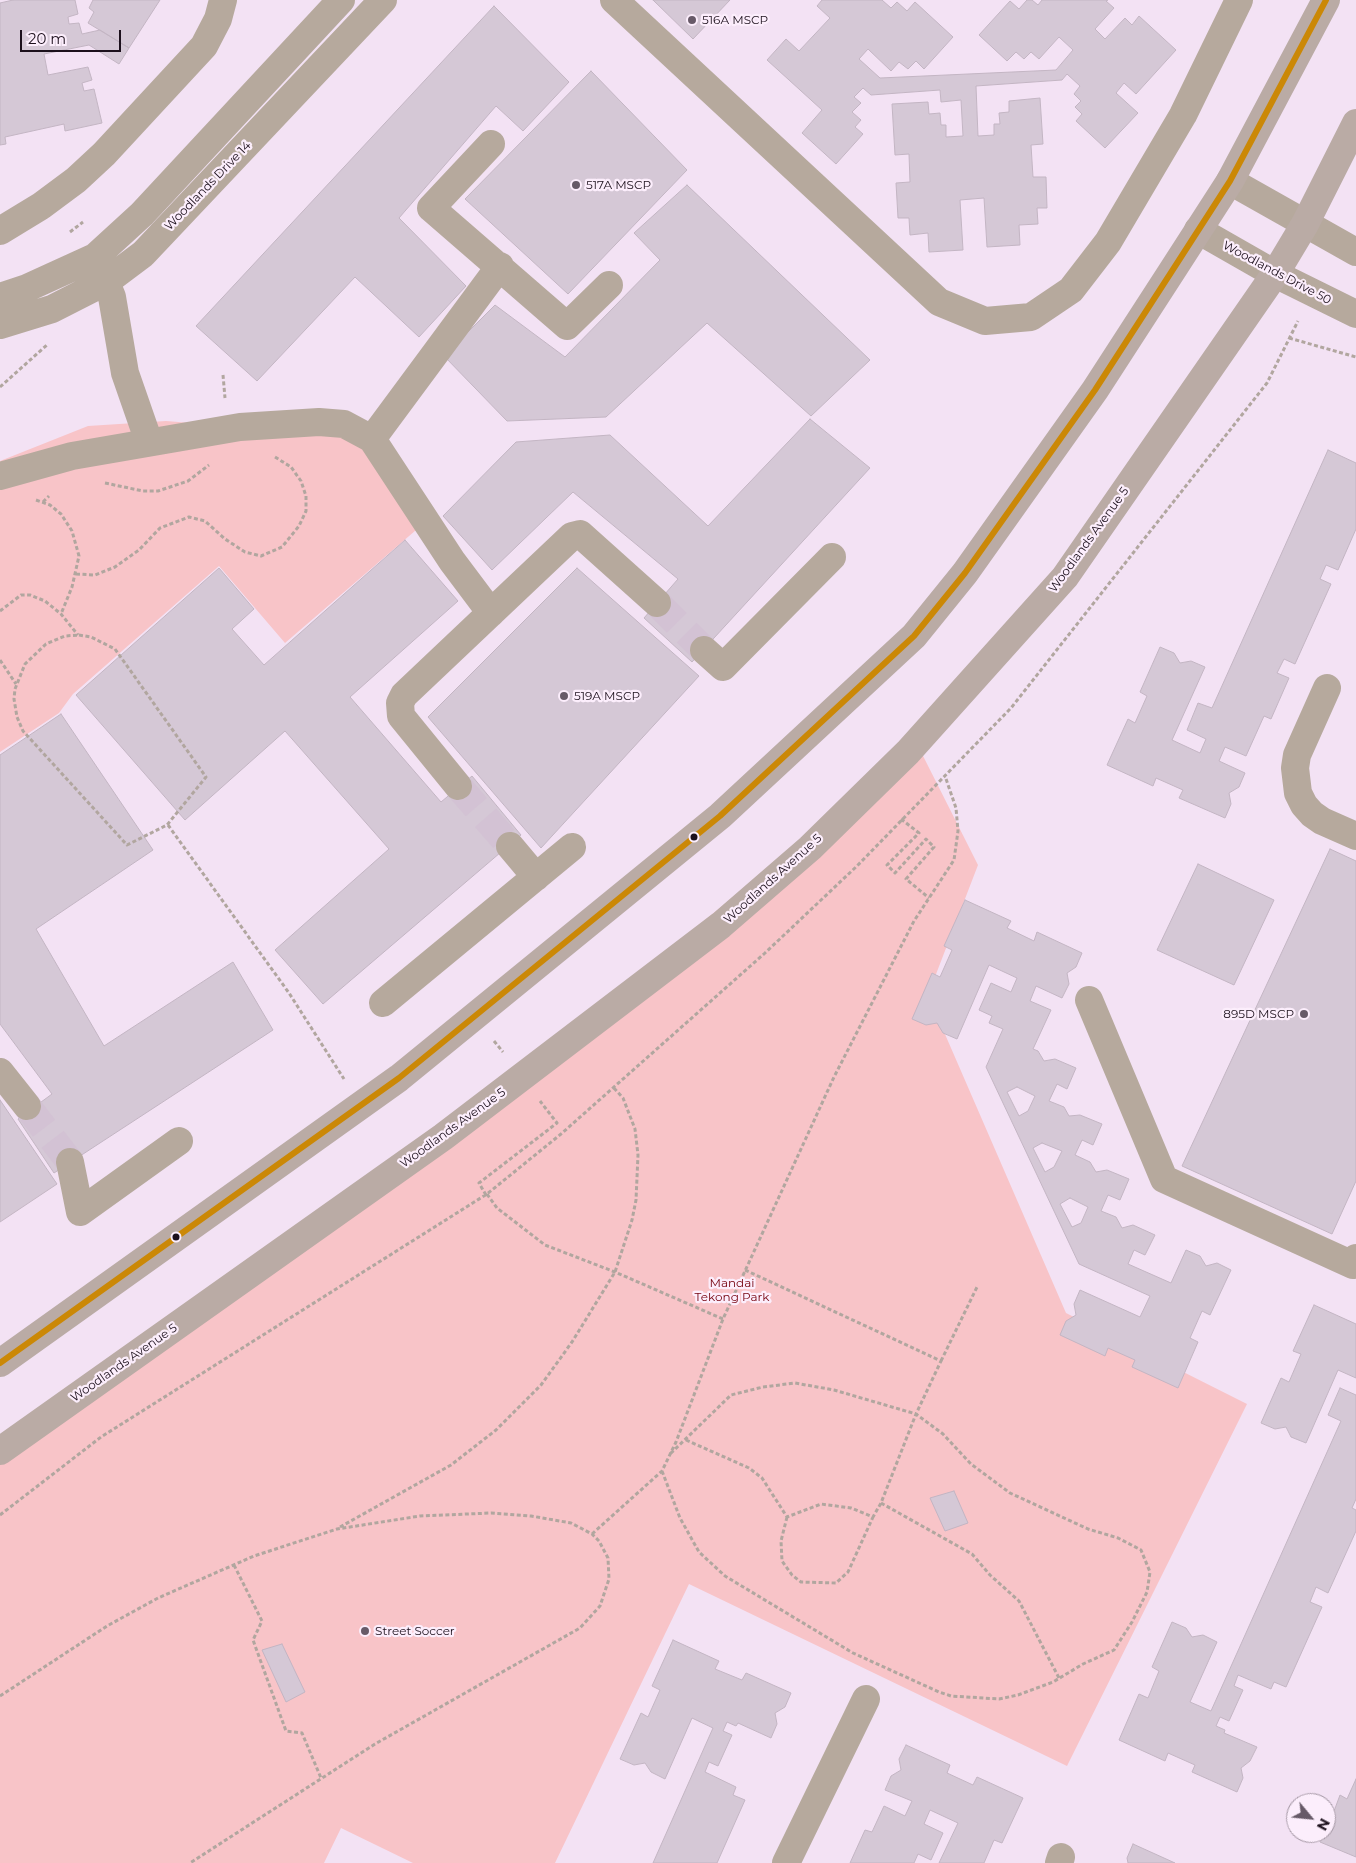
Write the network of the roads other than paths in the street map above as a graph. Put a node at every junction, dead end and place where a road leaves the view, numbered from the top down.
1 (223, 0) edge
2 (341, 0) edge
3 (383, 0) edge
4 (614, 0) edge
5 (1239, 0) edge
6 (1326, 0) edge
7 (1356, 123) edge
8 (490, 144) dead end
9 (1230, 181) junction
10 (1305, 224) junction
11 (1198, 230) junction
12 (0, 231) edge
13 (1356, 252) edge
14 (95, 257) junction
15 (500, 266) junction
16 (1275, 274) junction
17 (107, 281) junction
18 (609, 285) dead end
19 (0, 297) edge
20 (1356, 314) edge
21 (0, 325) edge
22 (372, 439) junction
23 (148, 442) junction
24 (0, 476) edge
25 (832, 557) dead end
26 (657, 603) tunnel mouth
27 (491, 613) junction
28 (704, 650) tunnel mouth
29 (1327, 688) dead end
30 (458, 786) tunnel mouth
31 (1356, 836) edge
32 (510, 846) tunnel mouth
33 (572, 846) dead end
34 (536, 878) junction
35 (1089, 1000) dead end
36 (383, 1003) dead end
37 (0, 1072) edge
38 (27, 1106) tunnel mouth
39 (179, 1141) dead end
40 (70, 1162) tunnel mouth
41 (1356, 1258) edge
42 (0, 1363) edge
43 (0, 1451) edge
44 (866, 1699) dead end
45 (786, 1863) edge

1 - 12 street
2 - 14 street
3 - 17 street, Woodlands Drive 14
4 - 5 street
6 - 9 main road
7 - 10 main road, Woodlands Avenue 5
8 - 15 street
9 - 10 street
9 - 11 main road
10 - 13 street
10 - 16 main road, Woodlands Avenue 5
11 - 16 street, Woodlands Drive 50
11 - 42 main road
14 - 17 street
14 - 19 street
15 - 18 street
15 - 22 street
16 - 20 street, Woodlands Drive 50
16 - 43 main road, Woodlands Avenue 5
17 - 21 street, Woodlands Drive 14
17 - 23 street
22 - 23 street
22 - 27 street
23 - 24 street
25 - 28 street
26 - 27 street
27 - 30 street
29 - 31 street
32 - 34 street
33 - 34 street
34 - 36 street
35 - 41 street
37 - 38 street
39 - 40 street
44 - 45 street

